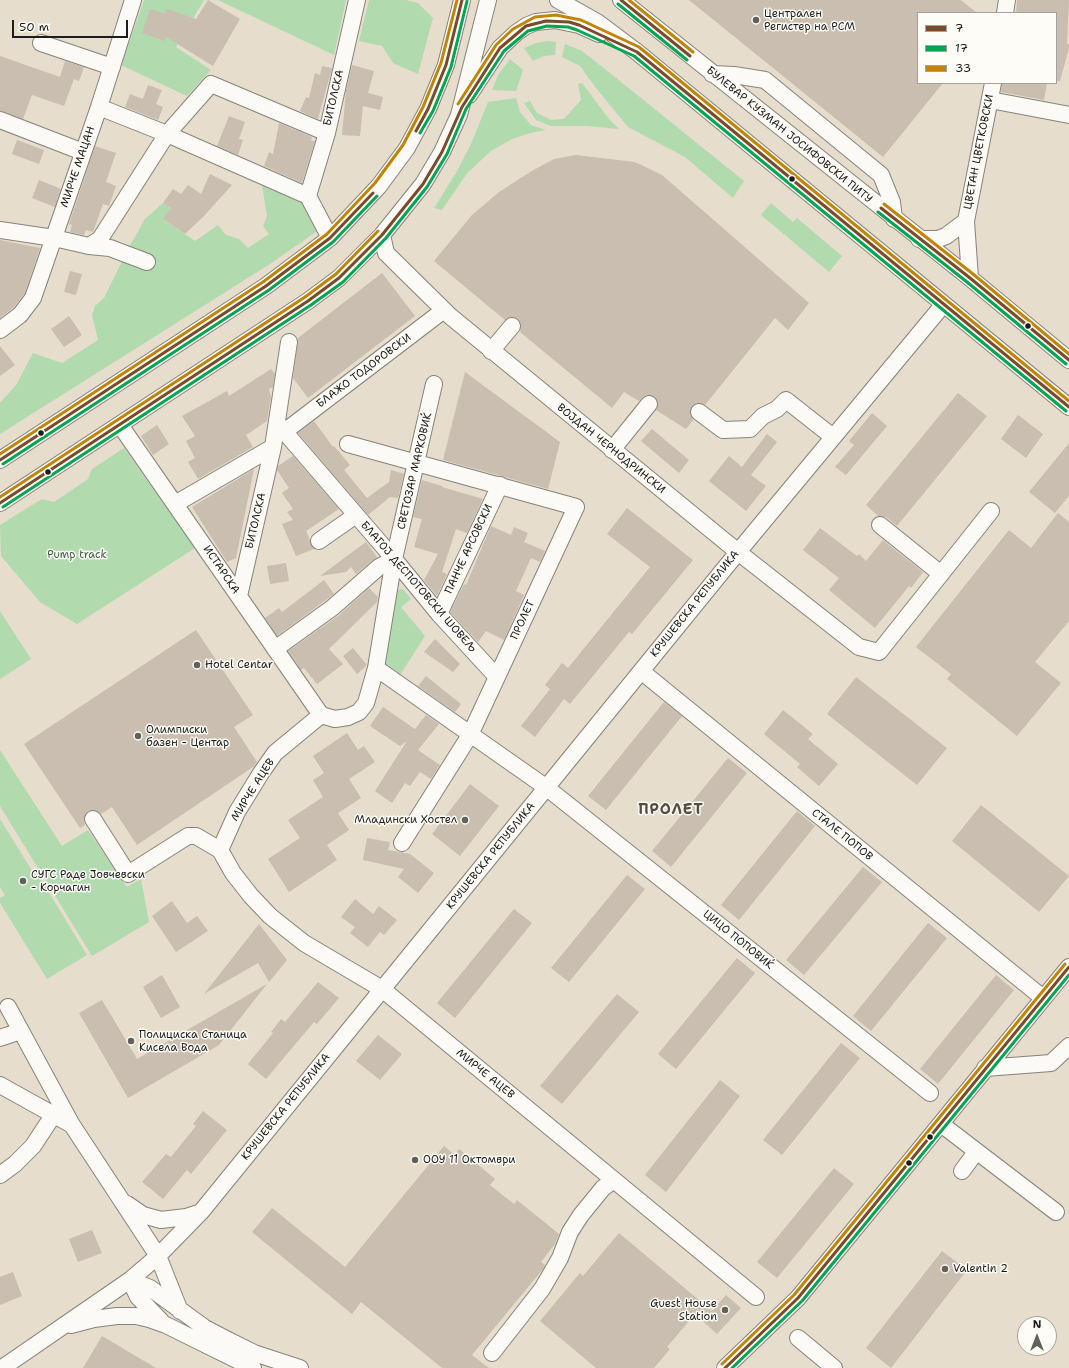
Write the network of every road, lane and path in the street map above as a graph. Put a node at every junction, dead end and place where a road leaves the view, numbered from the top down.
1 (133, 0) edge
2 (357, 0) edge
3 (462, 0) edge
4 (488, 0) edge
5 (558, 0) edge
6 (621, 0) edge
7 (1007, 0) edge
8 (1005, 12) edge
9 (41, 43) dead end
10 (637, 52) junction
11 (112, 67) junction
12 (712, 74) junction
13 (993, 84) edge
14 (990, 100) junction
15 (99, 107) junction
16 (462, 107) junction
17 (1069, 115) edge
18 (0, 120) edge
19 (327, 133) junction
20 (167, 134) junction
21 (83, 152) junction
22 (308, 196) junction
23 (894, 219) junction
24 (966, 222) junction
25 (0, 230) edge
26 (382, 235) junction
27 (54, 238) junction
28 (330, 238) junction
29 (919, 239) junction
30 (89, 246) junction
31 (147, 262) dead end
32 (970, 278) junction
33 (943, 305) junction
34 (444, 310) junction
35 (512, 326) dead end
36 (4, 327) edge
37 (289, 342) dead end
38 (491, 351) junction
39 (1069, 360) edge
40 (434, 384) dead end
41 (649, 404) dead end
42 (1069, 407) edge
43 (699, 412) dead end
44 (120, 425) junction
45 (280, 428) junction
46 (833, 436) junction
47 (348, 444) dead end
48 (273, 447) junction
49 (612, 450) junction
50 (0, 460) edge
51 (417, 463) junction
52 (500, 485) junction
53 (0, 504) edge
54 (175, 504) junction
55 (991, 511) dead end
56 (356, 515) junction
57 (880, 525) dead end
58 (319, 542) dead end
59 (738, 552) junction
60 (394, 558) junction
61 (941, 574) junction
62 (239, 596) junction
63 (439, 614) junction
64 (275, 649) junction
65 (376, 668) junction
66 (642, 671) junction
67 (496, 676) junction
68 (321, 715) junction
69 (470, 735) junction
70 (547, 788) junction
71 (94, 819) dead end
72 (402, 843) dead end
73 (220, 850) junction
74 (1069, 967) edge
75 (382, 989) junction
76 (1043, 998) junction
77 (8, 1007) dead end
78 (21, 1031) junction
79 (0, 1038) edge
80 (1069, 1046) edge
81 (986, 1068) junction
82 (0, 1085) edge
83 (930, 1093) dead end
84 (54, 1114) junction
85 (941, 1124) junction
86 (72, 1125) junction
87 (976, 1152) junction
88 (962, 1171) dead end
89 (0, 1175) edge
90 (614, 1180) junction
91 (122, 1201) junction
92 (201, 1212) junction
93 (1056, 1212) dead end
94 (158, 1256) junction
95 (130, 1280) junction
96 (756, 1297) dead end
97 (180, 1311) junction
98 (166, 1325) junction
99 (57, 1330) junction
100 (798, 1338) dead end
101 (492, 1353) dead end
102 (2, 1368) edge
103 (253, 1368) edge
104 (300, 1368) edge
105 (725, 1368) edge
106 (834, 1368) edge

1 - 11 street, МИРЧЕ МАЦАН
2 - 19 street, БИТОЛСКА
3 - 28 street
4 - 16 street
5 - 10 street
6 - 12 street, БУЛЕВАР КУЗМАН ЈОСИФОВСКИ ПИТУ
7 - 8 street
9 - 11 street
10 - 16 street
10 - 33 street
11 - 15 street, МИРЧЕ МАЦАН
12 - 23 street, БУЛЕВАР КУЗМАН ЈОСИФОВСКИ ПИТУ
12 - 23 street
13 - 14 street, ЦВЕТАН ЦВЕТКОВСКИ
14 - 17 street
14 - 24 street, ЦВЕТАН ЦВЕТКОВСКИ
15 - 20 street
15 - 21 street, МИРЧЕ МАЦАН
16 - 26 street
18 - 21 street
19 - 20 street
19 - 22 street, БИТОЛСКА
20 - 22 street
20 - 30 street
21 - 27 street, МИРЧЕ МАЦАН
22 - 28 street
23 - 29 street, БУЛЕВАР КУЗМАН ЈОСИФОВСКИ ПИТУ
24 - 29 street, ЦВЕТАН ЦВЕТКОВСКИ
24 - 32 street, ЦВЕТАН ЦВЕТКОВСКИ
25 - 27 street
26 - 34 street, ВОЈДАН ЧЕРНОДРИНСКИ
26 - 44 street
27 - 30 street
27 - 36 street, МИРЧЕ МАЦАН
28 - 50 street
29 - 32 street, БУЛЕВАР КУЗМАН ЈОСИФОВСКИ ПИТУ
30 - 31 street
32 - 39 street, БУЛЕВАР КУЗМАН ЈОСИФОВСКИ ПИТУ
33 - 42 street
33 - 46 street, КРУШЕВСКА РЕПУБЛИКА
34 - 38 street, ВОЈДАН ЧЕРНОДРИНСКИ
34 - 45 street, БЛАЖО ТОДОРОВСКИ
35 - 38 street
37 - 45 street, БИТОЛСКА
38 - 49 street, ВОЈДАН ЧЕРНОДРИНСКИ
40 - 51 street, СВЕТОЗАР МАРКОВИЌ
41 - 49 street
43 - 46 street
44 - 53 street
44 - 54 street, ИСТАРСКА
45 - 48 street, БИТОЛСКА
45 - 56 street, БЛАГОЈ ДЕСПОТОВСКИ ШОВЕЉ
46 - 59 street, КРУШЕВСКА РЕПУБЛИКА
47 - 51 street
48 - 54 street
48 - 62 street, БИТОЛСКА
49 - 59 street, ВОЈДАН ЧЕРНОДРИНСКИ
51 - 52 street
51 - 60 street, СВЕТОЗАР МАРКОВИЌ
52 - 63 street, ПАНЧЕ АРСОВСКИ
52 - 67 street, ПРОЛЕТ
54 - 62 street, ИСТАРСКА
55 - 61 street
56 - 58 street, БЛАГОЈ ДЕСПОТОВСКИ ШОВЕЉ
56 - 60 street, БЛАГОЈ ДЕСПОТОВСКИ ШОВЕЉ
57 - 61 street
59 - 61 street, ВОЈДАН ЧЕРНОДРИНСКИ
59 - 66 street, КРУШЕВСКА РЕПУБЛИКА
60 - 63 street, БЛАГОЈ ДЕСПОТОВСКИ ШОВЕЉ
60 - 64 street
60 - 65 street, СВЕТОЗАР МАРКОВИЌ
62 - 64 street, ИСТАРСКА
63 - 67 street, БЛАГОЈ ДЕСПОТОВСКИ ШОВЕЉ
64 - 68 street, ИСТАРСКА
65 - 68 street
65 - 69 street
66 - 70 street, КРУШЕВСКА РЕПУБЛИКА
66 - 76 street, СТАЛЕ ПОПОВ
67 - 69 street, ПРОЛЕТ
68 - 73 street, МИРЧЕ АЦЕВ
69 - 70 street
69 - 72 street, ПРОЛЕТ
70 - 75 street, КРУШЕВСКА РЕПУБЛИКА
70 - 83 street, ЦИЦО ПОПОВИЌ
71 - 73 street
73 - 75 street, МИРЧЕ АЦЕВ
74 - 76 street
75 - 90 street, МИРЧЕ АЦЕВ
75 - 92 street, КРУШЕВСКА РЕПУБЛИКА
76 - 81 street
77 - 78 street
78 - 79 street
78 - 86 street
80 - 81 street
81 - 85 street
82 - 84 street
84 - 86 street
84 - 89 street
85 - 87 street
85 - 105 street
86 - 91 street
87 - 88 street
87 - 93 street
90 - 96 street, МИРЧЕ АЦЕВ
90 - 101 street
91 - 92 street
91 - 94 street
92 - 94 street, КРУШЕВСКА РЕПУБЛИКА
94 - 95 street, КРУШЕВСКА РЕПУБЛИКА
94 - 97 street
95 - 97 street
95 - 98 street
95 - 99 street, КРУШЕВСКА РЕПУБЛИКА
97 - 104 street
98 - 99 street
98 - 103 street
99 - 102 street, КРУШЕВСКА РЕПУБЛИКА
100 - 106 street

